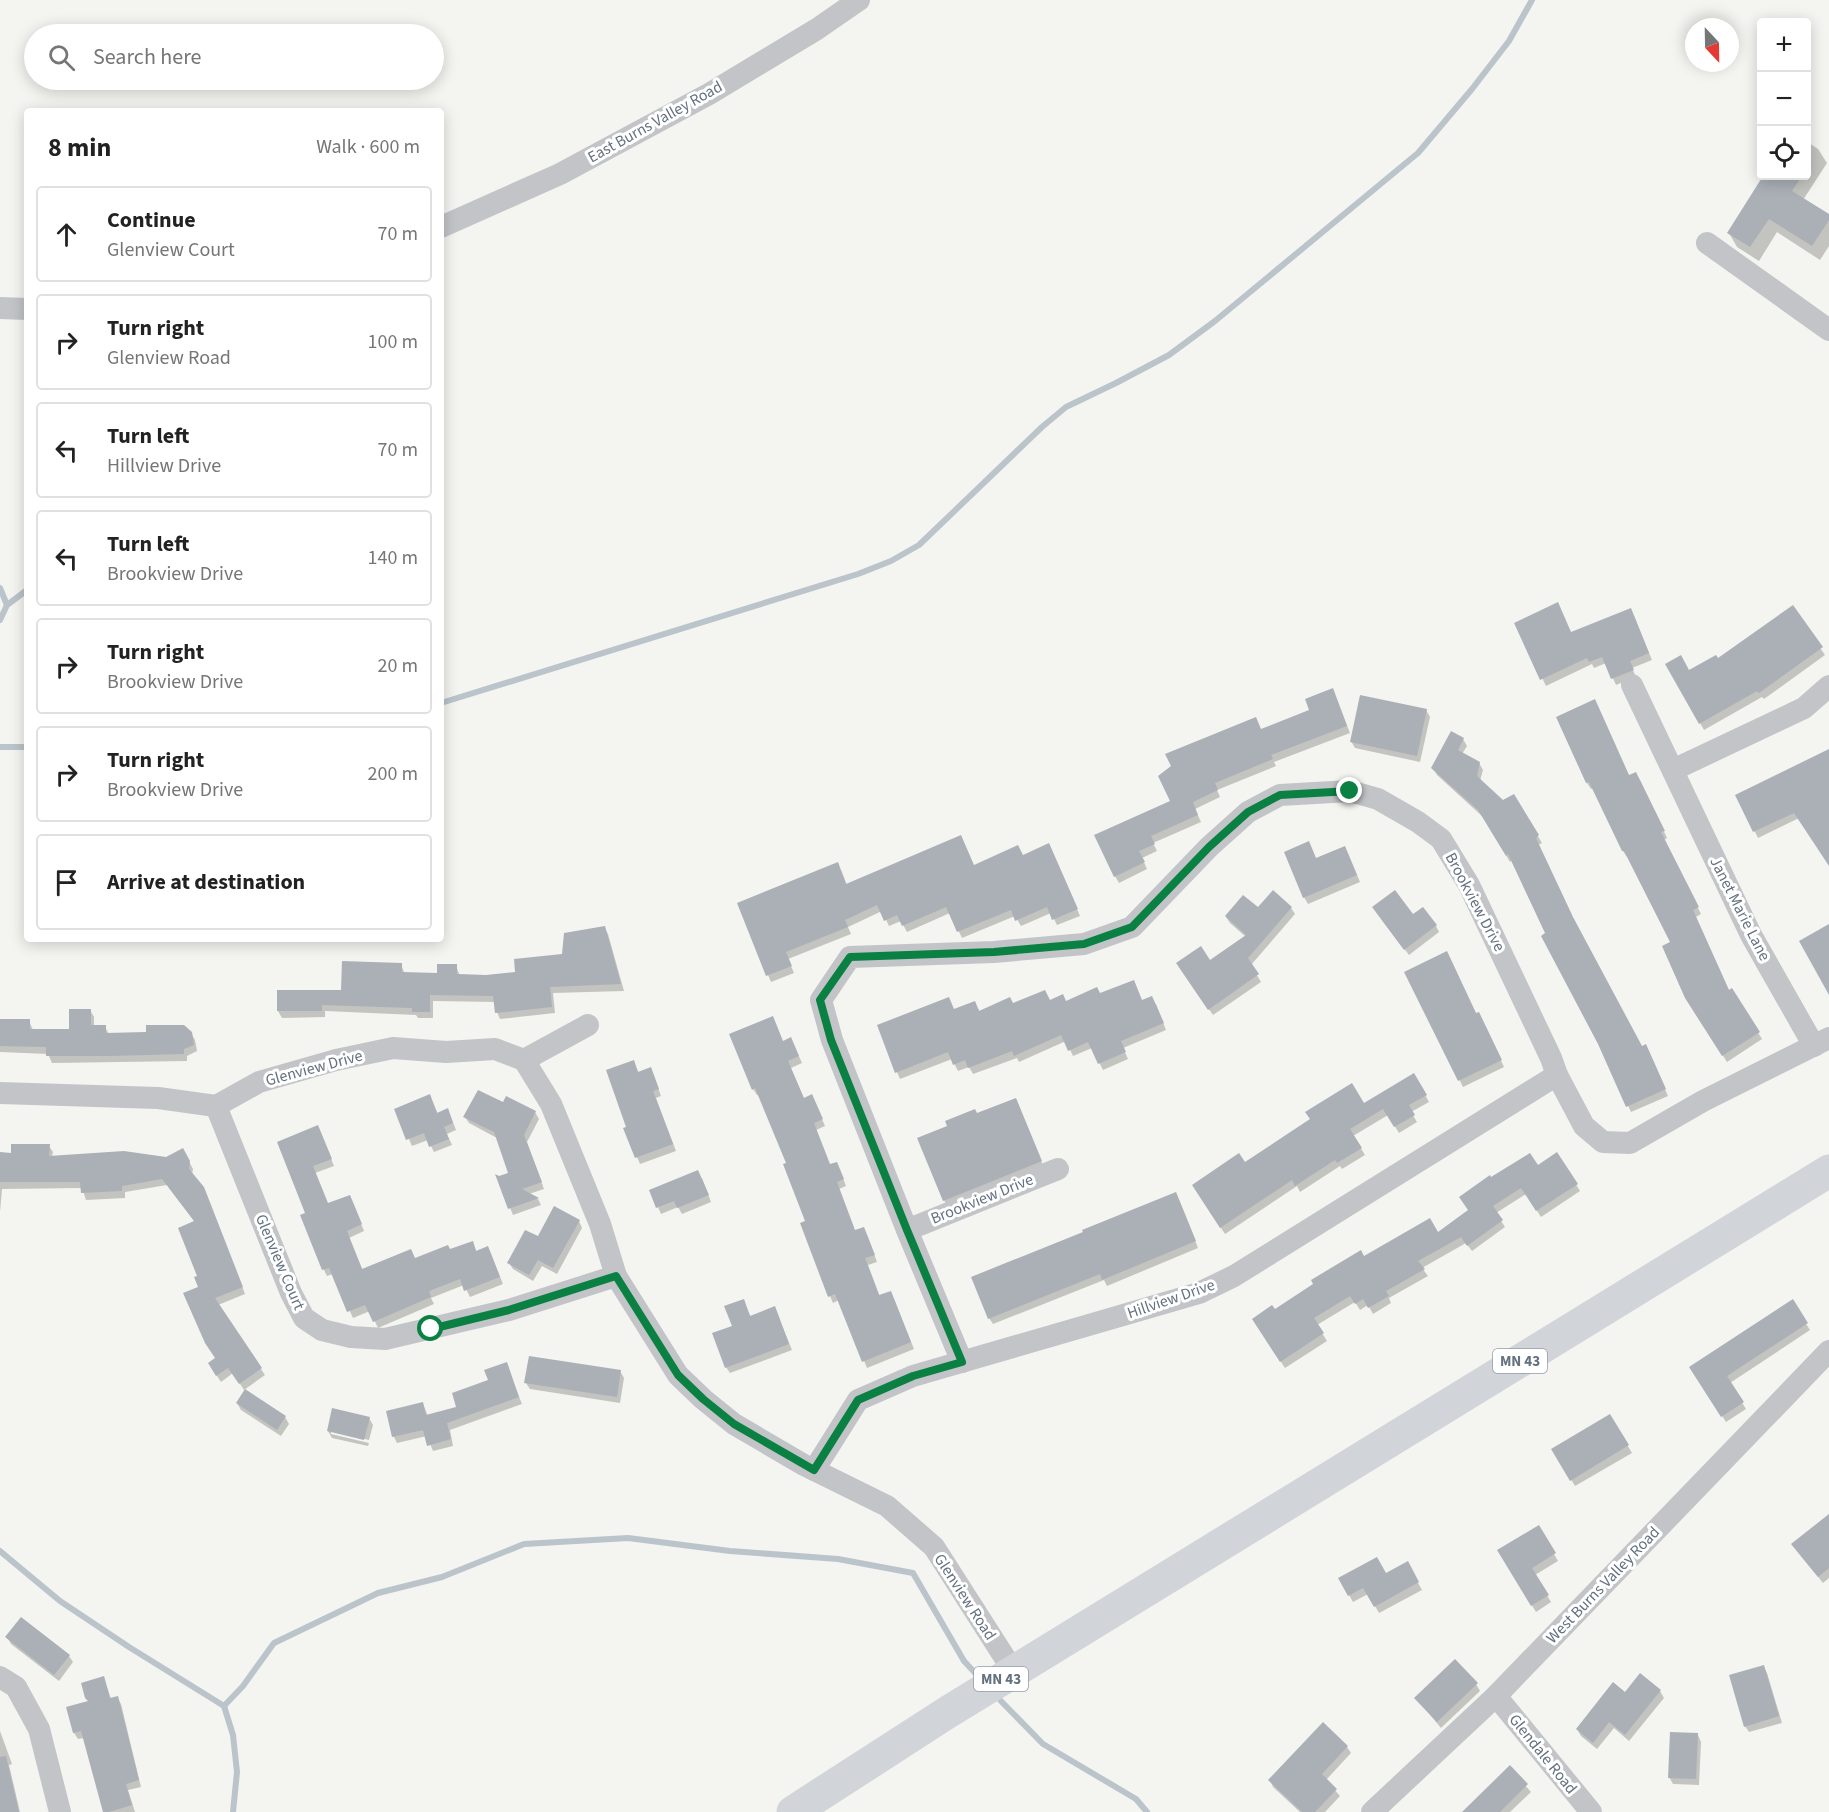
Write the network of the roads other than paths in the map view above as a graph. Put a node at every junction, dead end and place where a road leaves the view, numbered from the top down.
1 (859, 0) edge
2 (444, 226) edge
3 (1707, 243) dead end
4 (0, 308) edge
5 (24, 309) edge
6 (1829, 330) edge
7 (1632, 685) dead end
8 (1829, 686) edge
9 (1673, 770) junction
10 (588, 1025) dead end
11 (1822, 1042) edge
12 (524, 1060) junction
13 (1557, 1075) junction
14 (0, 1093) edge
15 (216, 1106) junction
16 (1058, 1168) dead end
17 (1829, 1172) edge
18 (907, 1230) junction
19 (616, 1276) junction
20 (1829, 1351) edge
21 (962, 1362) junction
22 (814, 1470) junction
23 (1014, 1672) junction
24 (0, 1677) edge
25 (1496, 1696) junction
26 (60, 1812) edge
27 (793, 1812) edge
28 (1371, 1812) edge
29 (1591, 1812) edge

1 - 2 street, East Burns Valley Road
3 - 6 street
4 - 5 street
7 - 9 street, Janet Marie Lane
8 - 9 street
9 - 11 street, Janet Marie Lane
10 - 12 street
11 - 13 street, Brookview Drive
12 - 15 street, Glenview Drive
12 - 19 street
13 - 18 street, Brookview Drive
13 - 21 street, Hillview Drive
14 - 15 street
15 - 19 street, Glenview Court
16 - 18 street, Brookview Drive
17 - 23 main road, MN 43
18 - 21 street, Brookview Drive
19 - 22 street, Glenview Road
20 - 25 street, West Burns Valley Road
21 - 22 street, Hillview Drive
22 - 23 street, Glenview Road
23 - 27 main road, MN 43
24 - 26 street
25 - 28 street, West Burns Valley Road
25 - 29 street, Glendale Road

